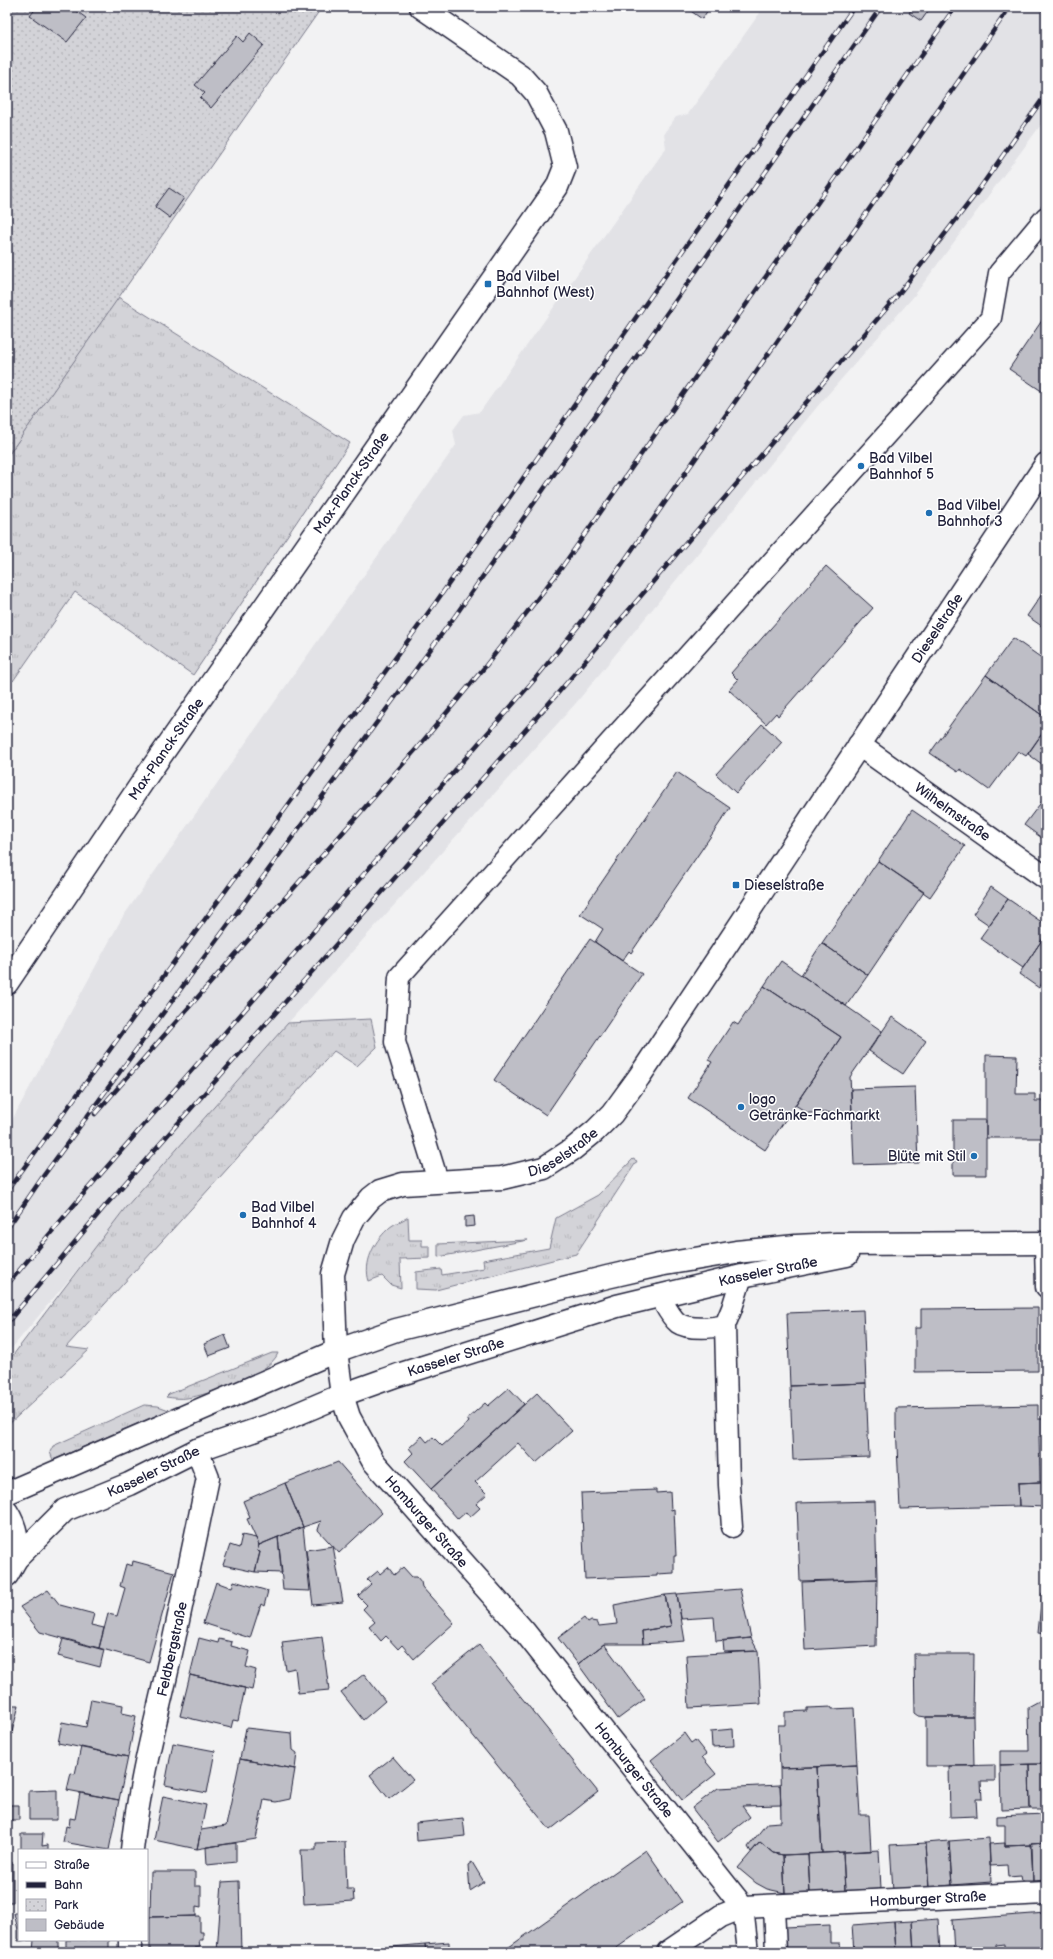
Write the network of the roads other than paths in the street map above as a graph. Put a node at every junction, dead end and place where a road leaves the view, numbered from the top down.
1 (422, 7) edge
2 (1046, 218) edge
3 (1046, 464) edge
4 (859, 745) junction
5 (1046, 878) edge
6 (7, 983) edge
7 (438, 1181) junction
8 (1045, 1243) edge
9 (932, 1244) junction
10 (742, 1276) junction
11 (1046, 1287) edge
12 (659, 1295) junction
13 (725, 1325) junction
14 (336, 1351) junction
15 (342, 1395) junction
16 (197, 1450) junction
17 (7, 1493) edge
18 (7, 1512) edge
19 (732, 1527) dead end
20 (12, 1567) edge
21 (132, 1849) edge
22 (1046, 1893) edge
23 (774, 1906) junction
24 (743, 1907) junction
25 (130, 1941) edge
26 (130, 1952) edge
27 (668, 1952) edge
28 (748, 1952) edge
29 (776, 1952) edge

1 - 6 street, Max-Planck-Straße
2 - 7 lane
3 - 4 street, Dieselstraße
4 - 5 street, Wilhelmstraße
4 - 7 street, Dieselstraße
7 - 14 street, Dieselstraße
8 - 9 street, Kasseler Straße
8 - 11 lane
9 - 10 street, Kasseler Straße
9 - 14 street, Kasseler Straße
10 - 12 street, Kasseler Straße
10 - 13 lane
12 - 13 lane
12 - 15 street, Kasseler Straße
13 - 19 lane
14 - 15 street, Homburger Straße
14 - 17 street, Kasseler Straße
15 - 16 street, Kasseler Straße
15 - 24 street, Homburger Straße
16 - 20 street, Kasseler Straße
16 - 21 street, Feldbergstraße
18 - 20 street, Kasseler Straße
22 - 23 street, Homburger Straße
23 - 24 street, Homburger Straße
23 - 29 lane
24 - 27 street
24 - 28 lane
25 - 26 street

